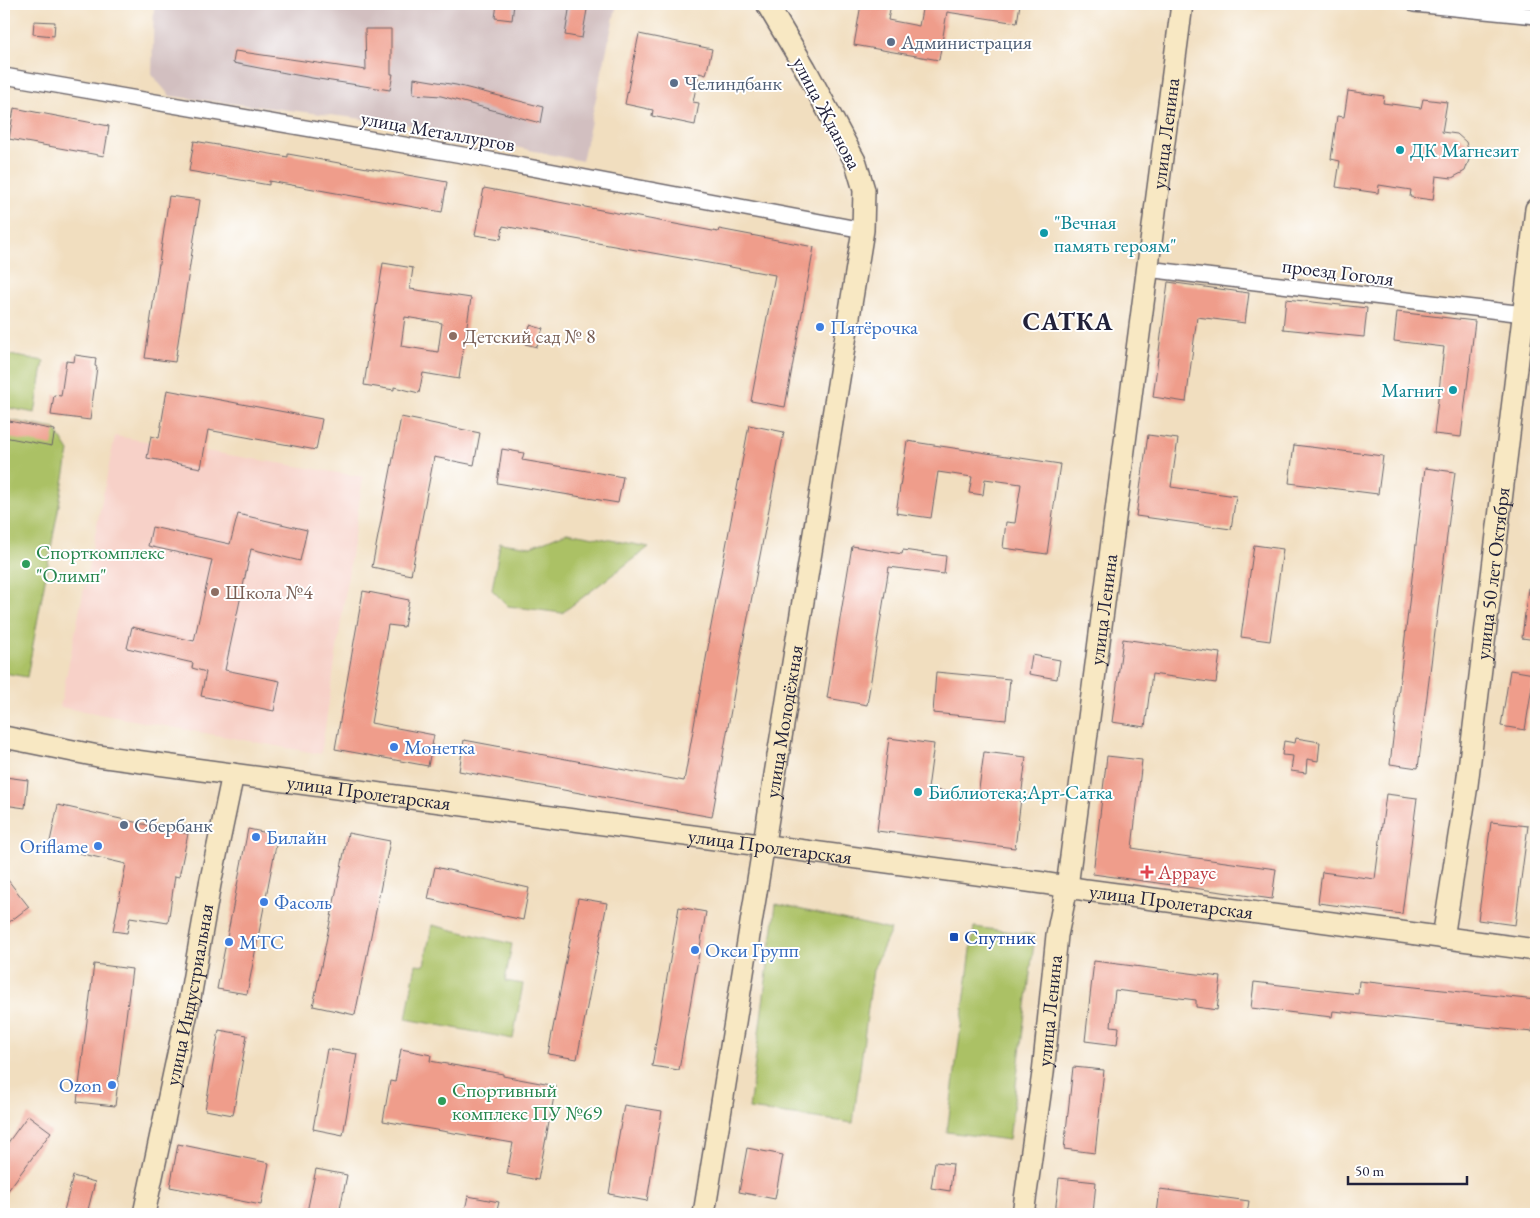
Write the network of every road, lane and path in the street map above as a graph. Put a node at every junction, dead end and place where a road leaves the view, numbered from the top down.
1 (767, 4) edge
2 (1182, 4) edge
3 (1414, 4) edge
4 (1536, 16) edge
5 (4, 76) edge
6 (1536, 209) edge
7 (863, 230) junction
8 (1147, 269) junction
9 (1524, 314) junction
10 (4, 738) edge
11 (233, 774) junction
12 (764, 846) junction
13 (1067, 887) junction
14 (1443, 938) junction
15 (1536, 950) edge
16 (144, 1214) edge
17 (704, 1214) edge
18 (1024, 1214) edge

1 - 7 main road, улица Жданова
2 - 8 main road, улица Ленина
3 - 4 street
5 - 7 street, улица Металлургов
6 - 9 main road, улица 50 лет Октября
7 - 12 main road, улица Молодёжная
8 - 9 street, проезд Гоголя
8 - 13 main road, улица Ленина
9 - 14 main road, улица 50 лет Октября
10 - 11 main road, улица Пролетарская
11 - 12 main road, улица Пролетарская
11 - 16 main road, улица Индустриальная
12 - 13 main road, улица Пролетарская
12 - 17 main road, улица Молодёжная
13 - 14 main road, улица Пролетарская
13 - 18 main road, улица Ленина
14 - 15 main road, улица Пролетарская

